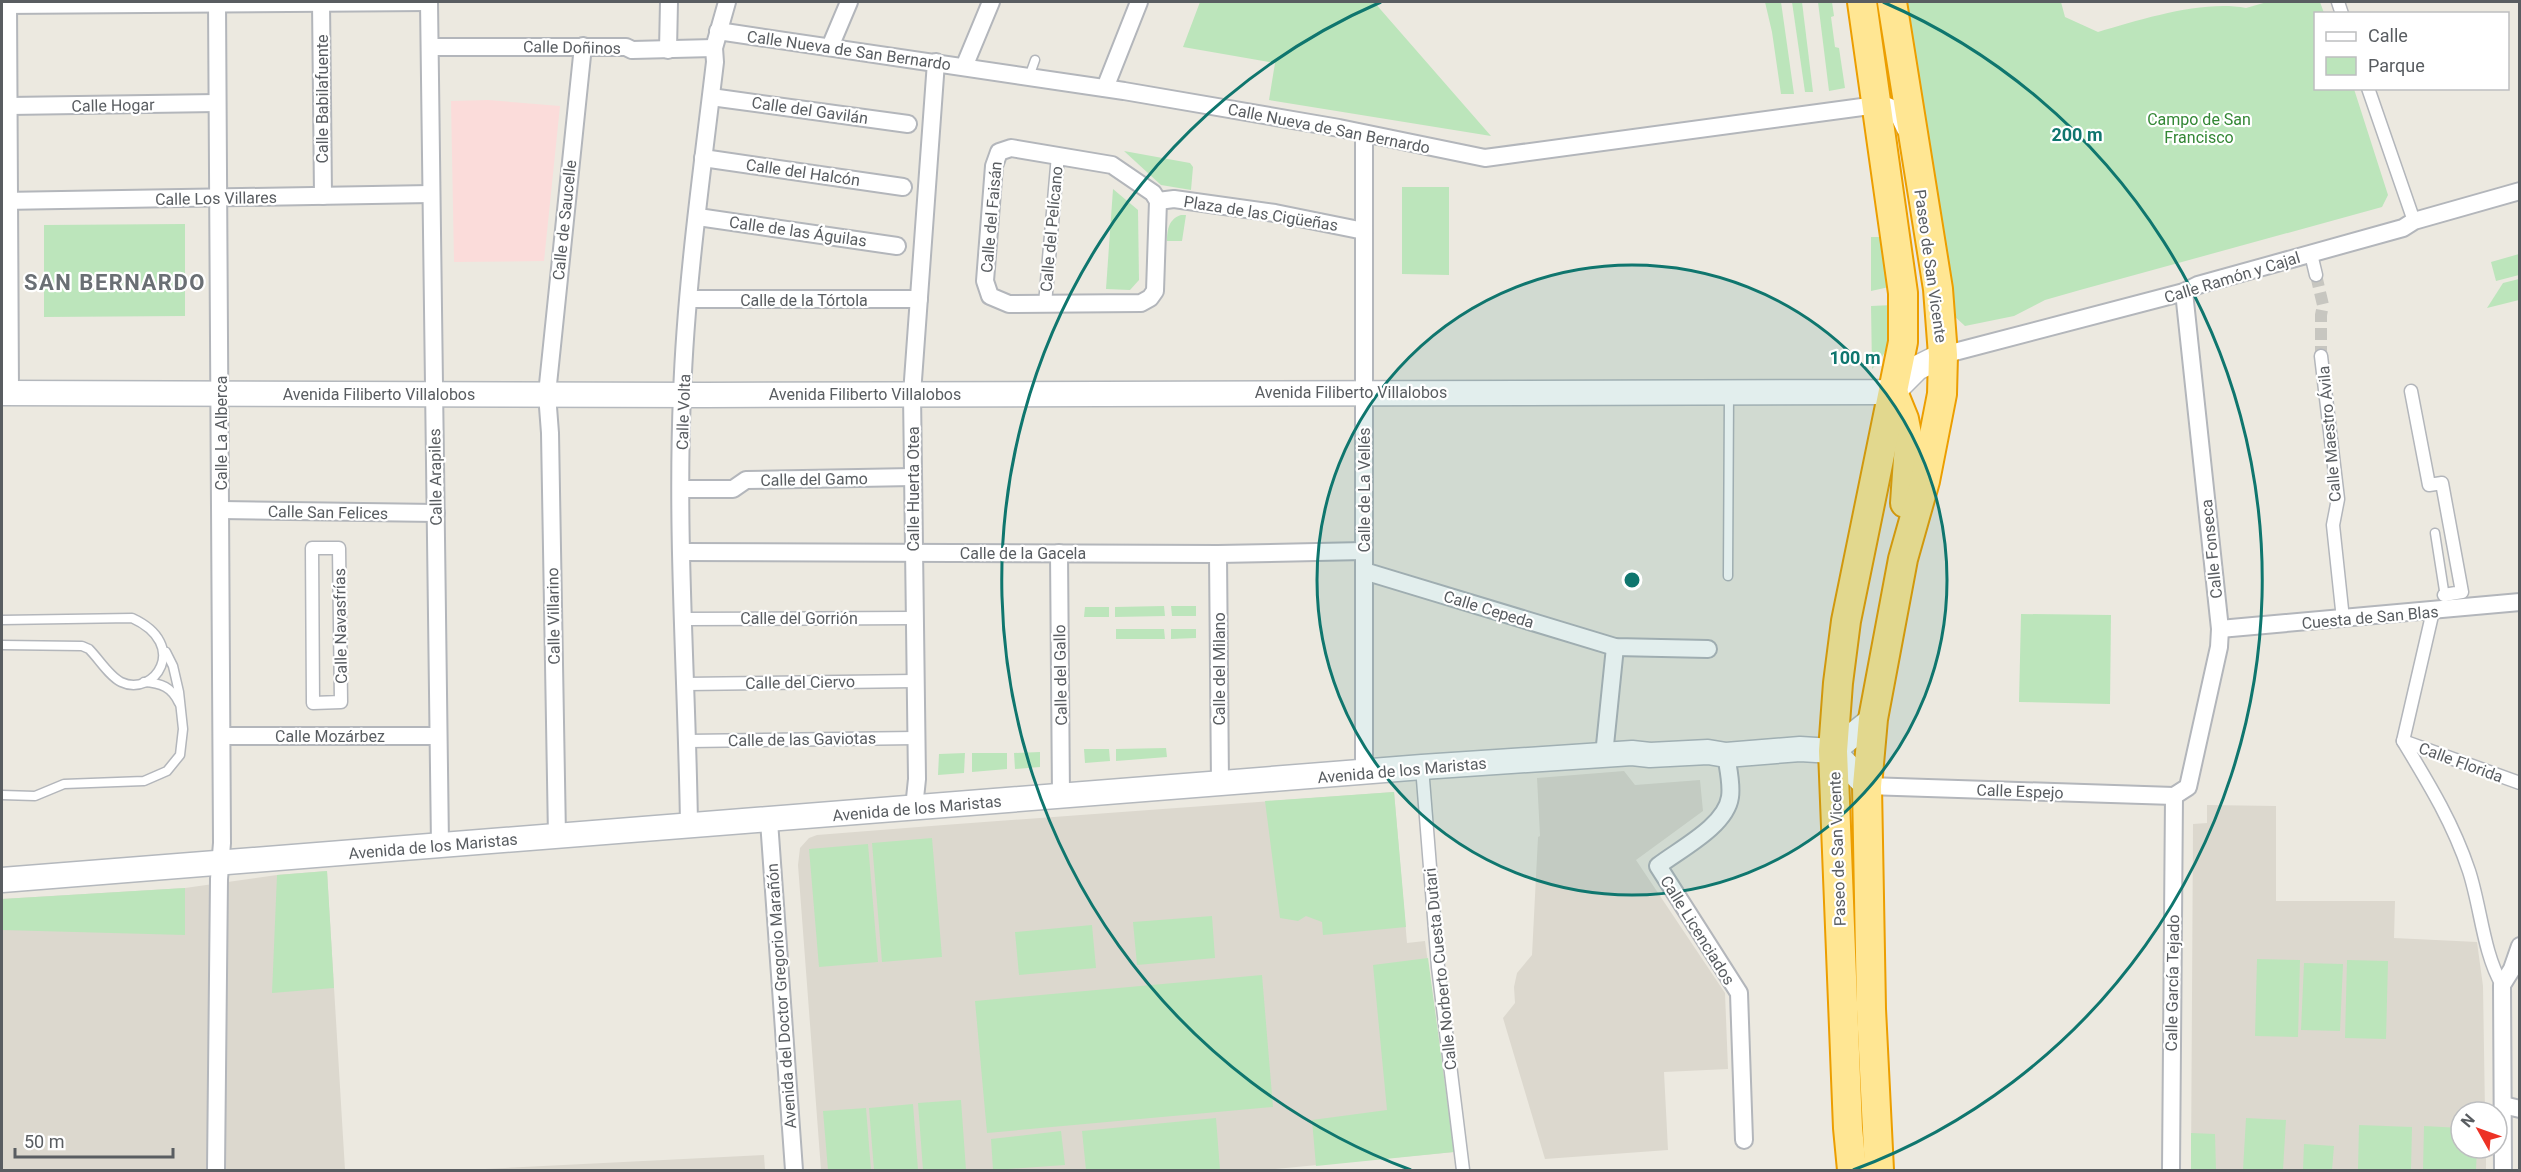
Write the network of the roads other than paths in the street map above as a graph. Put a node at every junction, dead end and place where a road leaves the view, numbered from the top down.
1 (217, 2) edge
2 (321, 2) edge
3 (429, 2) edge
4 (669, 2) edge
5 (727, 2) edge
6 (849, 2) edge
7 (991, 2) edge
8 (1139, 2) edge
9 (1862, 2) edge
10 (1892, 2) edge
11 (6, 4) edge
12 (718, 31) junction
13 (583, 46) junction
14 (429, 47) junction
15 (830, 47) junction
16 (714, 48) junction
17 (668, 50) junction
18 (1035, 60) dead end
19 (936, 62) junction
20 (964, 67) junction
21 (5, 74) edge
22 (1029, 77) junction
23 (1105, 88) junction
24 (2369, 90) edge
25 (711, 97) junction
26 (217, 103) junction
27 (1877, 105) junction
28 (9, 106) junction
29 (908, 124) dead end
30 (5, 134) edge
31 (1364, 135) junction
32 (1915, 148) junction
33 (1058, 155) junction
34 (703, 158) junction
35 (903, 187) dead end
36 (2520, 191) edge
37 (431, 194) junction
38 (323, 196) junction
39 (218, 198) junction
40 (5, 201) edge
41 (1158, 201) junction
42 (698, 217) junction
43 (2414, 221) junction
44 (1364, 231) junction
45 (897, 246) dead end
46 (2311, 254) junction
47 (2316, 275) tunnel mouth
48 (2184, 292) junction
49 (689, 299) junction
50 (919, 299) junction
51 (1045, 304) junction
52 (1943, 355) junction
53 (2321, 356) tunnel mouth
54 (2411, 391) dead end
55 (1364, 392) junction
56 (1893, 392) junction
57 (6, 393) edge
58 (1729, 393) junction
59 (220, 394) junction
60 (547, 394) junction
61 (912, 394) junction
62 (433, 395) junction
63 (682, 395) junction
64 (913, 477) junction
65 (682, 489) junction
66 (221, 510) junction
67 (436, 513) junction
68 (2435, 533) dead end
69 (326, 548) joint
70 (1364, 551) junction
71 (683, 552) junction
72 (913, 552) junction
73 (1059, 553) junction
74 (1218, 554) junction
75 (1903, 559) junction
76 (1364, 571) junction
77 (1728, 576) dead end
78 (2520, 602) edge
79 (2441, 606) junction
80 (914, 618) junction
81 (684, 619) junction
82 (2343, 619) junction
83 (2, 620) edge
84 (2220, 629) junction
85 (2, 645) edge
86 (163, 646) junction
87 (1615, 647) junction
88 (1708, 649) dead end
89 (915, 681) junction
90 (144, 682) junction
91 (686, 684) junction
92 (181, 707) junction
93 (1873, 719) junction
94 (222, 736) junction
95 (438, 736) junction
96 (916, 738) junction
97 (688, 741) junction
98 (2403, 741) junction
99 (1841, 752) junction
100 (1604, 755) junction
101 (1726, 755) junction
102 (1422, 767) junction
103 (1364, 773) junction
104 (2520, 783) edge
105 (1220, 784) junction
106 (1867, 786) junction
107 (2, 795) edge
108 (2174, 796) junction
109 (1061, 797) junction
110 (914, 808) junction
111 (769, 821) junction
112 (689, 825) junction
113 (557, 837) junction
114 (440, 845) junction
115 (220, 864) junction
116 (2, 880) edge
117 (2520, 946) edge
118 (2502, 985) junction
119 (2502, 1100) edge
120 (1744, 1140) dead end
121 (216, 1170) edge
122 (794, 1170) edge
123 (1463, 1170) edge
124 (1852, 1170) edge
125 (1879, 1170) edge
126 (2170, 1170) edge

1 - 2 street
1 - 11 street
1 - 26 street, Calle La Alberca
2 - 3 street
2 - 38 street, Calle Babilafuente
3 - 14 street, Calle Arapiles
4 - 17 street
5 - 12 street, Calle Volta
6 - 15 street
7 - 20 street
8 - 23 street
9 - 27 highway, Paseo de San Vicente
10 - 32 highway, Paseo de San Vicente
11 - 21 street
12 - 15 street, Calle Nueva de San Bernardo
12 - 16 street, Calle Volta
13 - 14 street, Calle Doñinos
13 - 17 street, Calle Doñinos
13 - 60 street, Calle de Saucelle
14 - 37 street, Calle Arapiles
15 - 19 street, Calle Nueva de San Bernardo
16 - 17 street, Calle Doñinos
16 - 25 street, Calle Volta
18 - 22 lane
19 - 20 street, Calle Nueva de San Bernardo
19 - 50 street, Calle Huerta Otea
20 - 22 street, Calle Nueva de San Bernardo
21 - 28 street
22 - 23 street, Calle Nueva de San Bernardo
23 - 31 street, Calle Nueva de San Bernardo
24 - 43 street
25 - 29 street, Calle del Gavilán
25 - 34 street, Calle Volta
26 - 28 street, Calle Hogar
26 - 39 street, Calle La Alberca
27 - 31 street, Calle Nueva de San Bernardo
27 - 32 street
27 - 56 highway, Paseo de San Vicente
28 - 30 street
30 - 40 street
31 - 44 street, Calle de La Vellés
32 - 52 highway, Paseo de San Vicente
33 - 41 street, Calle del Faisán
33 - 51 street, Calle del Pelícano
33 - 51 street, Calle del Faisán
34 - 35 street, Calle del Halcón
34 - 42 street, Calle Volta
36 - 43 street, Calle Ramón y Cajal
37 - 38 street, Calle Los Villares
37 - 62 street, Calle Arapiles
38 - 39 street, Calle Los Villares
39 - 40 street, Calle Los Villares
39 - 59 street, Calle La Alberca
40 - 57 street
41 - 44 street, Plaza de las Cigüeñas
41 - 51 street
42 - 45 street, Calle de las Águilas
42 - 49 street, Calle Volta
43 - 46 street, Calle Ramón y Cajal
44 - 55 street, Calle de La Vellés
46 - 47 street
46 - 48 street, Calle Ramón y Cajal
48 - 52 street, Calle Ramón y Cajal
48 - 84 street, Calle Fonseca
49 - 50 street, Calle de la Tórtola
49 - 63 street, Calle Volta
50 - 61 street, Calle Huerta Otea
52 - 56 main road
52 - 75 highway, Paseo de San Vicente
53 - 82 street, Calle Maestro Ávila
54 - 79 street
55 - 58 main road, Avenida Filiberto Villalobos
55 - 61 main road, Avenida Filiberto Villalobos
55 - 70 street, Calle de La Vellés
56 - 58 main road, Avenida Filiberto Villalobos
56 - 75 highway, Paseo de San Vicente
56 - 99 highway, Paseo de San Vicente
57 - 59 main road, Avenida Filiberto Villalobos
58 - 77 lane
59 - 62 main road, Avenida Filiberto Villalobos
59 - 66 street, Calle La Alberca
60 - 62 main road, Avenida Filiberto Villalobos
60 - 63 main road, Avenida Filiberto Villalobos
60 - 113 street, Calle Villarino
61 - 63 main road, Avenida Filiberto Villalobos
61 - 64 street, Calle Huerta Otea
62 - 67 street, Calle Arapiles
63 - 65 street, Calle Volta
64 - 65 street, Calle del Gamo
64 - 72 street, Calle Huerta Otea
65 - 71 street, Calle Volta
66 - 67 street, Calle San Felices
66 - 94 street, Calle La Alberca
67 - 95 street, Calle Arapiles
68 - 79 lane
69 - 69 street, Calle Navasfrías
70 - 74 street, Calle de la Gacela
70 - 76 street, Calle de La Vellés
71 - 72 street, Calle de la Gacela
71 - 81 street, Calle Volta
72 - 73 street, Calle de la Gacela
72 - 80 street, Calle Huerta Otea
73 - 74 street, Calle de la Gacela
73 - 109 street, Calle del Gallo
74 - 105 street, Calle del Milano
75 - 93 highway, Paseo de San Vicente
76 - 87 street, Calle Cepeda
76 - 103 street, Calle de La Vellés
78 - 79 street, Cuesta de San Blas
79 - 82 street, Cuesta de San Blas
79 - 98 street
80 - 81 street, Calle del Gorrión
80 - 89 street, Calle Huerta Otea
81 - 91 street, Calle Volta
82 - 84 street, Cuesta de San Blas
83 - 86 lane
84 - 108 street, Calle Fonseca
85 - 90 lane
86 - 90 lane
86 - 92 lane
87 - 88 street, Calle Cepeda
87 - 100 street
89 - 91 street, Calle del Ciervo
89 - 96 street, Calle Huerta Otea
90 - 92 lane
91 - 97 street, Calle Volta
92 - 107 lane
93 - 99 main road
93 - 106 highway, Paseo de San Vicente
94 - 95 street, Calle Mozárbez
94 - 115 street, Calle La Alberca
95 - 114 street, Calle Arapiles
96 - 97 street, Calle de las Gaviotas
96 - 110 street, Calle Huerta Otea
97 - 112 street, Calle Volta
98 - 104 street, Calle Florida
98 - 118 street
99 - 101 main road, Avenida de los Maristas
99 - 106 main road
99 - 124 highway, Paseo de San Vicente
100 - 101 main road, Avenida de los Maristas
100 - 102 main road, Avenida de los Maristas
101 - 120 street, Calle Licenciados
102 - 103 main road, Avenida de los Maristas
102 - 123 street, Calle Norberto Cuesta Dutari
103 - 105 main road, Avenida de los Maristas
105 - 109 main road, Avenida de los Maristas
106 - 108 street, Calle Espejo
106 - 125 highway, Paseo de San Vicente
108 - 126 street, Calle García Tejado
109 - 110 main road, Avenida de los Maristas
110 - 111 main road, Avenida de los Maristas
111 - 112 main road, Avenida de los Maristas
111 - 122 street, Avenida del Doctor Gregorio Marañón
112 - 113 main road, Avenida de los Maristas
113 - 114 main road, Avenida de los Maristas
114 - 115 main road, Avenida de los Maristas
115 - 116 main road, Avenida de los Maristas
115 - 121 street, Calle La Alberca
117 - 118 street
118 - 119 street

